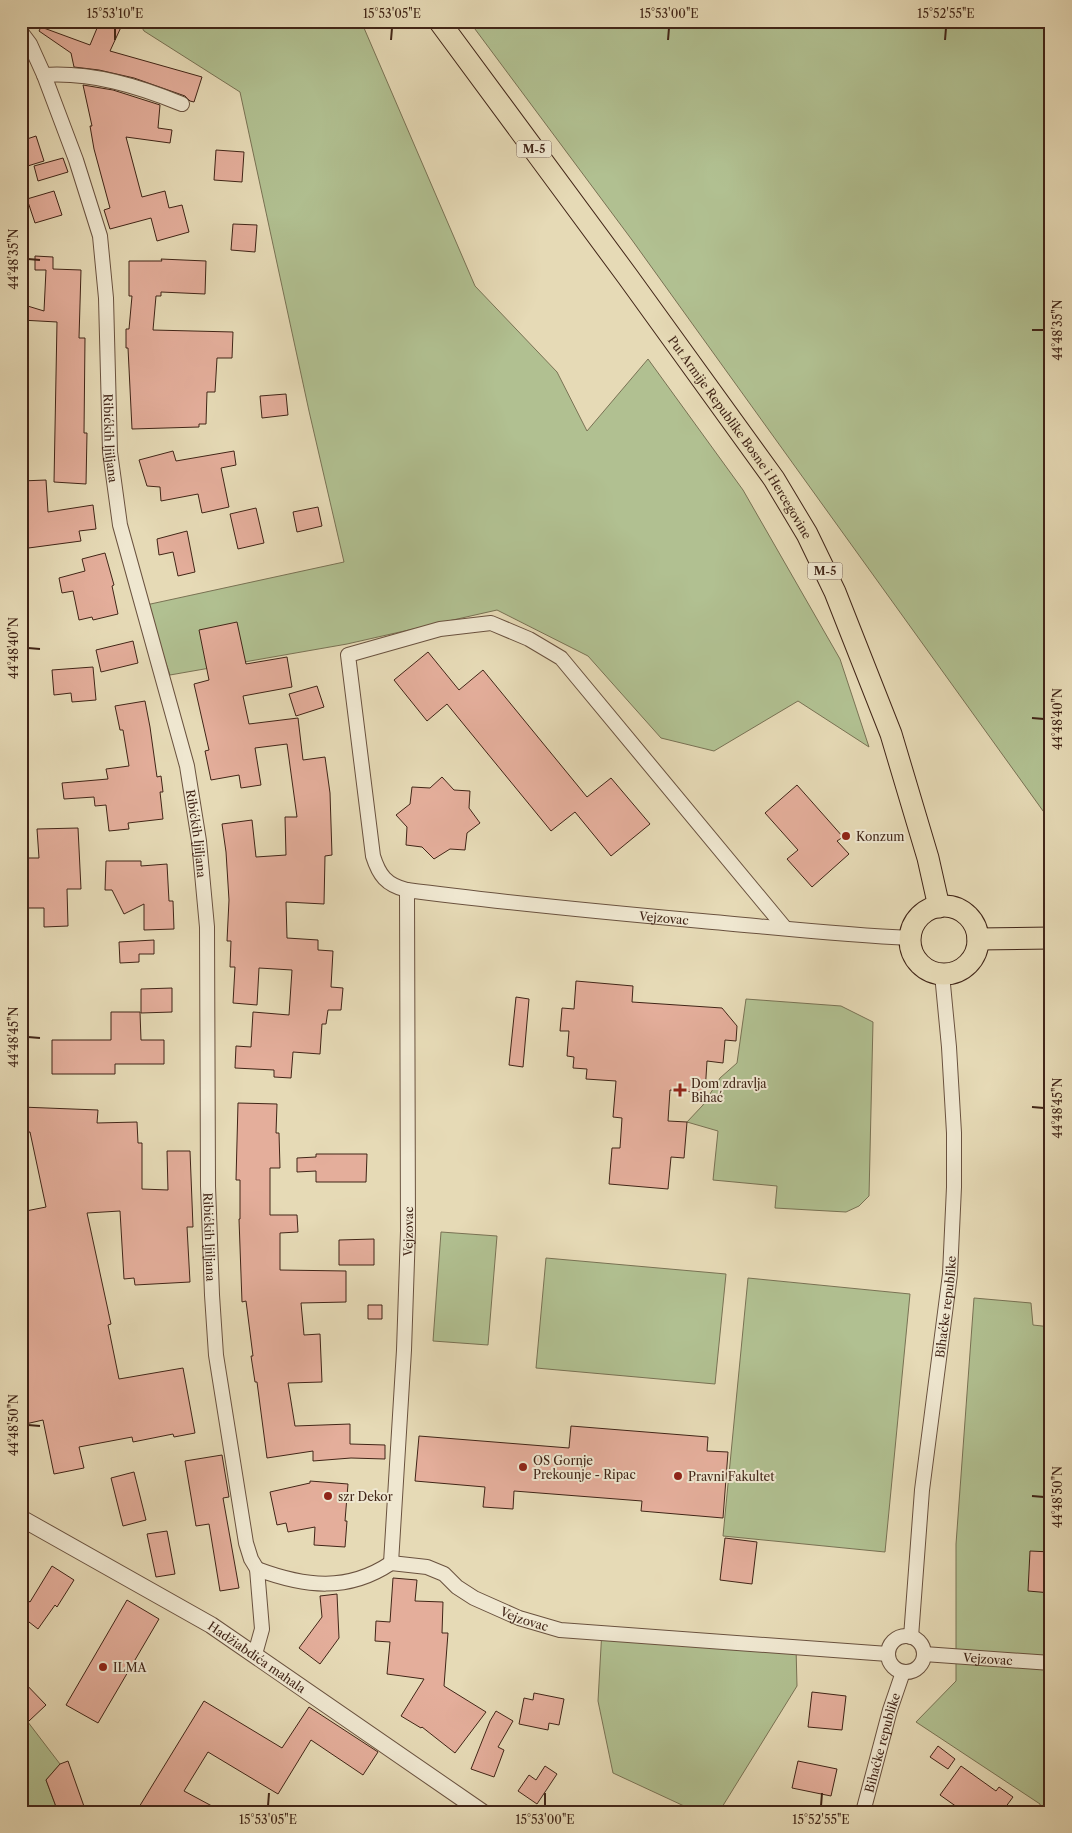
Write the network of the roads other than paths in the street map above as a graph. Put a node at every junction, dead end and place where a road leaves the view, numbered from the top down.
1 (439, 21) edge
2 (21, 32) edge
3 (44, 75) junction
4 (182, 104) dead end
5 (407, 890) junction
6 (939, 907) junction
7 (785, 928) junction
8 (910, 938) junction
9 (1051, 938) edge
10 (978, 939) junction
11 (942, 974) junction
12 (21, 1518) edge
13 (391, 1563) junction
14 (257, 1569) junction
15 (911, 1637) junction
16 (255, 1654) junction
17 (888, 1654) junction
18 (924, 1654) junction
19 (1051, 1663) edge
20 (903, 1672) junction
21 (482, 1812) edge
22 (863, 1812) edge

1 - 6 main road, Put Armije Republike Bosne i Hercegovine / M-5
2 - 3 street, Ribićkih ljiljana
3 - 4 street
3 - 14 street, Ribićkih ljiljana
5 - 7 street, Vejzovac
5 - 7 street
5 - 13 street, Vejzovac
6 - 8 main road
6 - 10 main road
7 - 8 street, Vejzovac
8 - 11 main road
9 - 10 main road
10 - 11 main road
11 - 15 street, Bihaćke republike
12 - 16 street, Hadžiabdića mahala
13 - 14 street
13 - 17 street, Vejzovac
14 - 16 street, Ribićkih ljiljana
15 - 17 street
15 - 18 street
16 - 21 street, Hadžiabdića mahala
17 - 20 street
18 - 19 street, Vejzovac
18 - 20 street
20 - 22 street, Bihaćke republike

